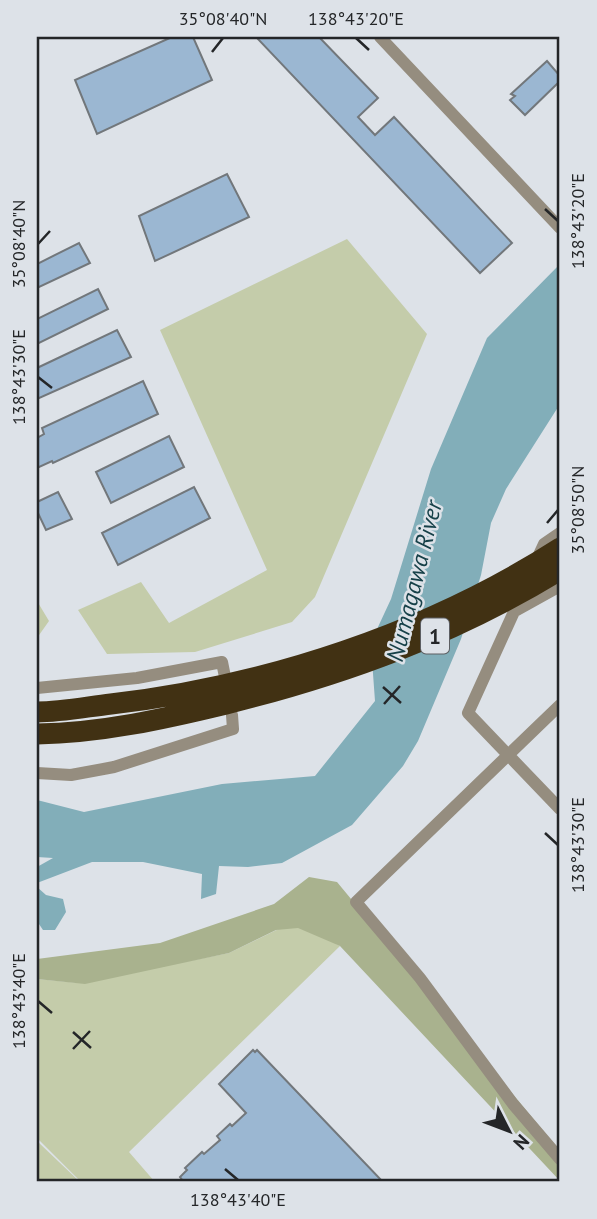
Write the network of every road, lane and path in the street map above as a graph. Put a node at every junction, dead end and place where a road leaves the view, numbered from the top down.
1 (380, 37) edge
2 (560, 228) edge
3 (560, 533) edge
4 (560, 548) edge
5 (560, 570) edge
6 (560, 586) edge
7 (515, 611) junction
8 (225, 677) dead end
9 (37, 688) edge
10 (560, 705) edge
11 (37, 712) edge
12 (232, 715) dead end
13 (37, 734) edge
14 (509, 754) junction
15 (37, 773) edge
16 (560, 809) edge
17 (560, 1159) edge

1 - 2 street
3 - 7 street
4 - 11 highway, 1
5 - 13 highway, 1
6 - 7 street
7 - 14 street
8 - 9 street
10 - 14 street
12 - 15 street
14 - 16 street
14 - 17 street

